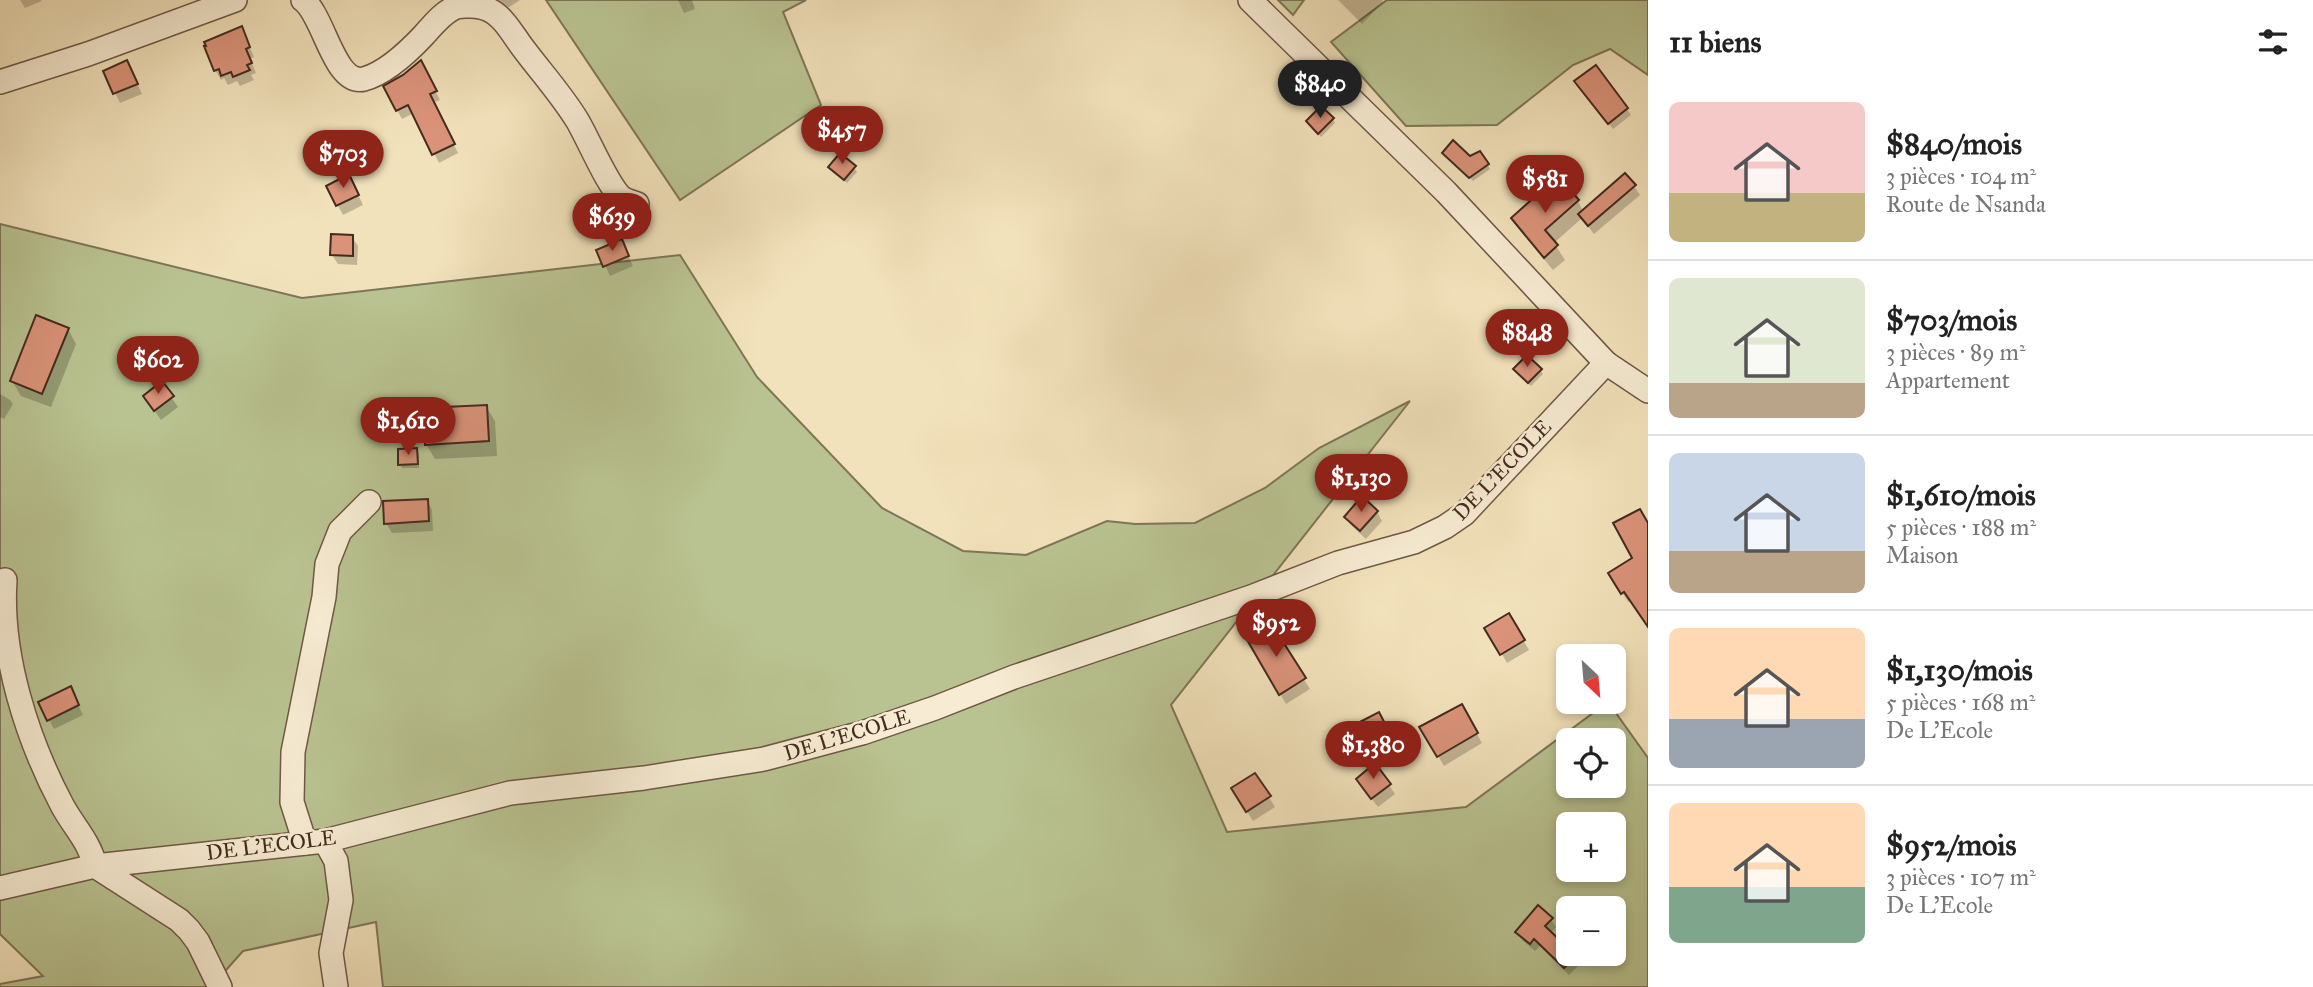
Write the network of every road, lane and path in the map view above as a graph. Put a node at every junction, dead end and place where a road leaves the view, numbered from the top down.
1 (235, 0) edge
2 (303, 0) edge
3 (1250, 0) edge
4 (0, 82) edge
5 (637, 204) dead end
6 (1606, 363) junction
7 (1648, 391) edge
8 (369, 502) dead end
9 (5, 580) dead end
10 (315, 842) junction
11 (95, 866) junction
12 (0, 888) edge
13 (220, 987) edge
14 (335, 987) edge

1 - 4 street
2 - 5 street
3 - 6 street
6 - 7 street
6 - 10 street, DE L'ECOLE
8 - 10 street
9 - 11 street
10 - 11 street, DE L'ECOLE
10 - 14 street
11 - 12 street, DE L'ECOLE
11 - 13 street

